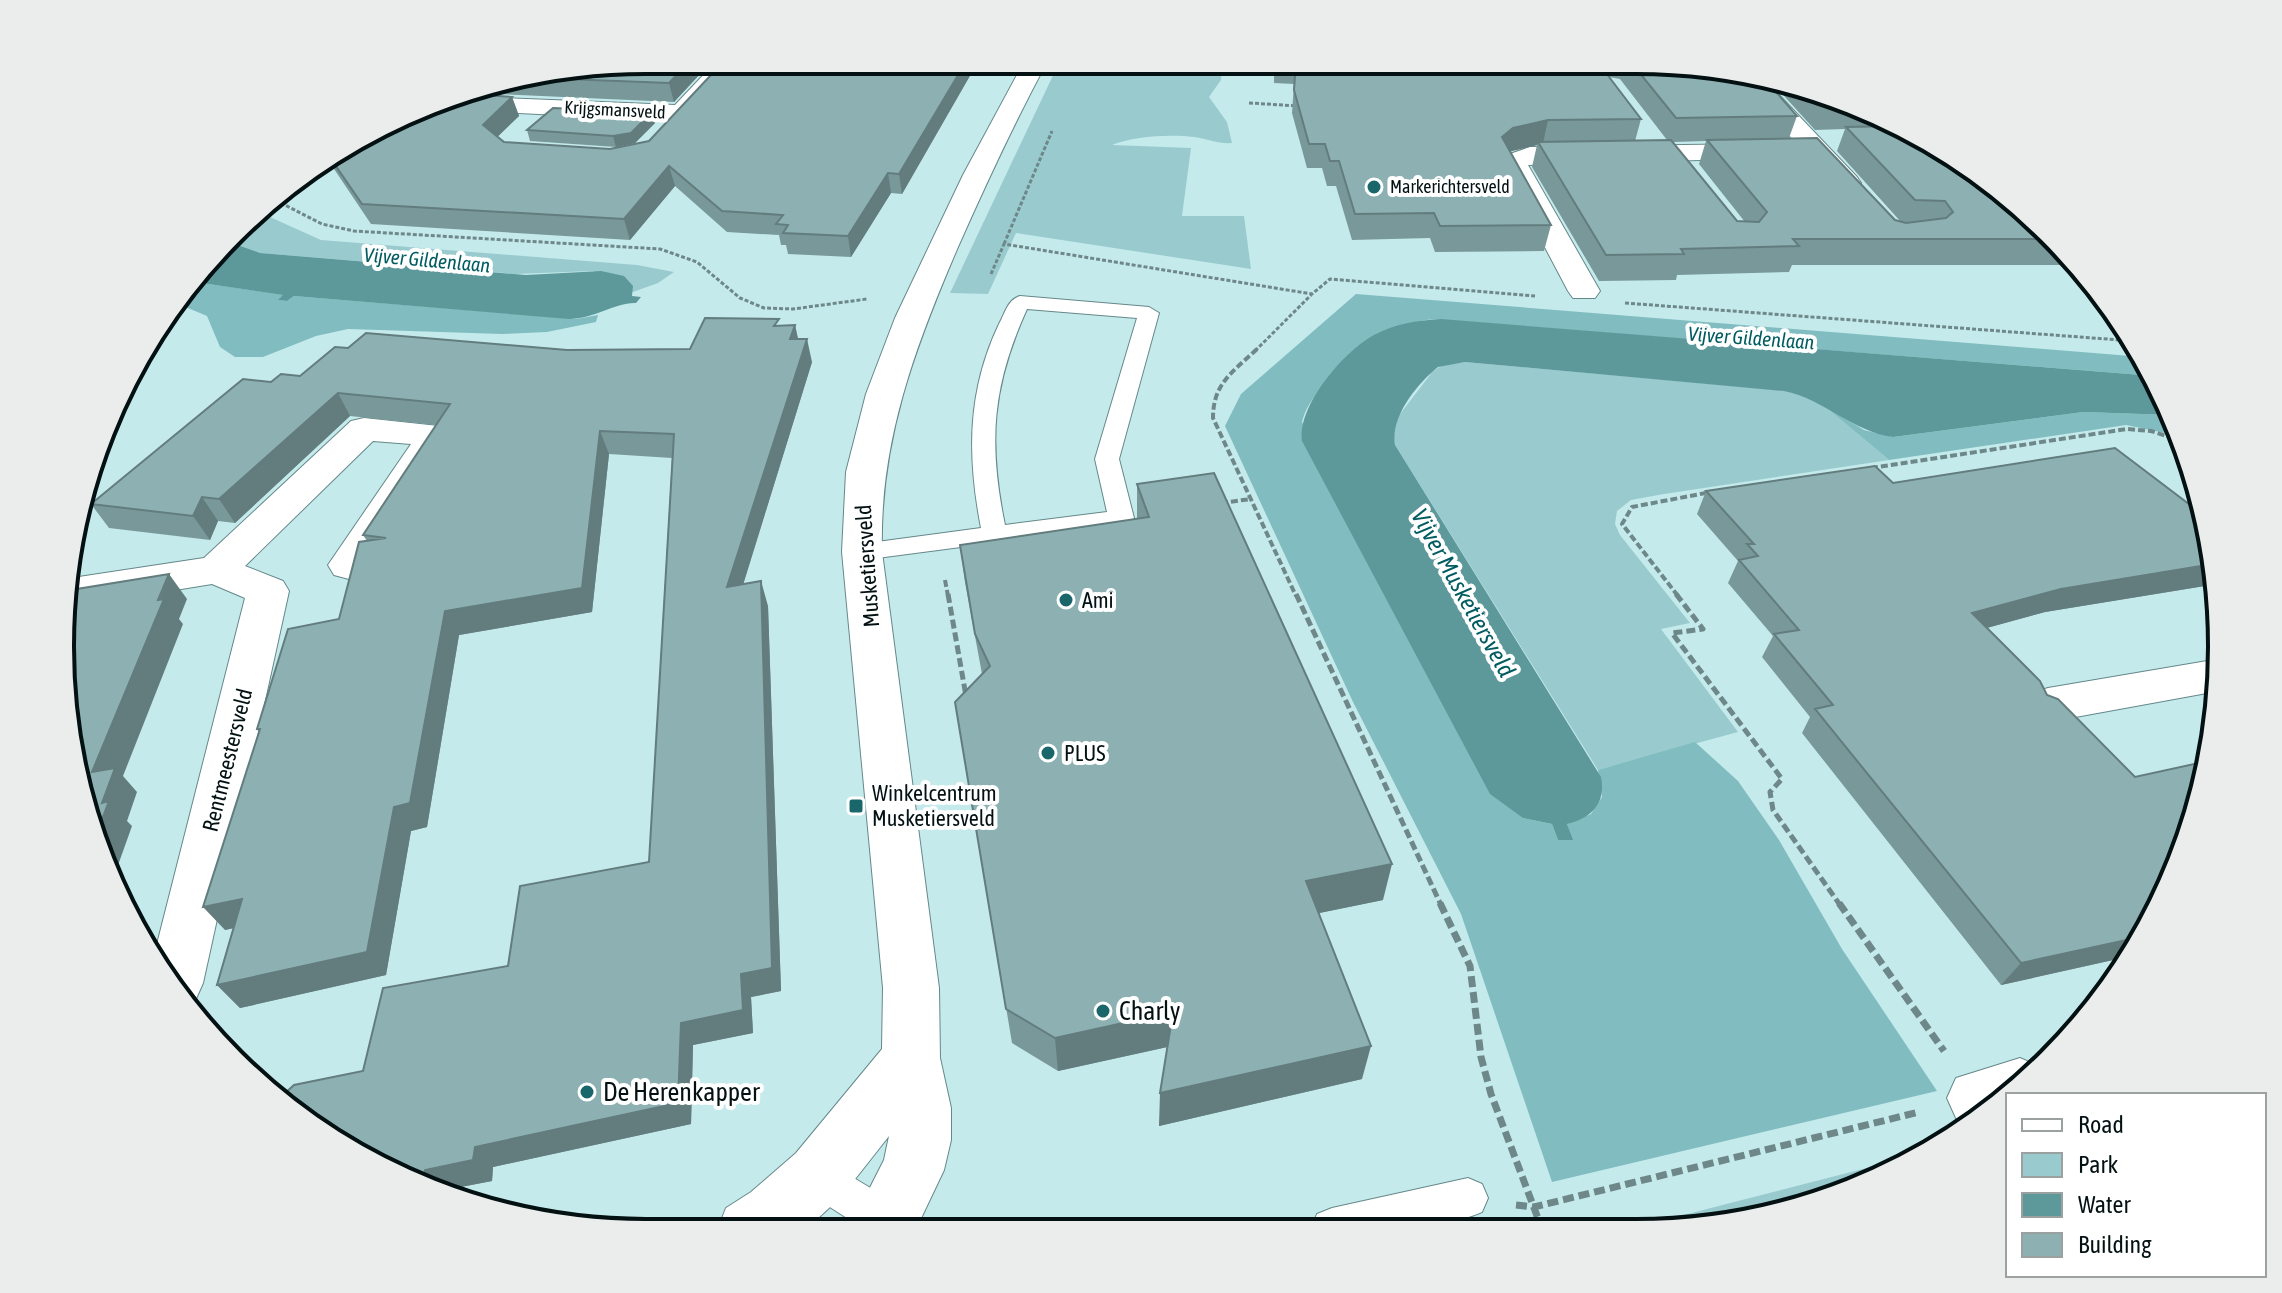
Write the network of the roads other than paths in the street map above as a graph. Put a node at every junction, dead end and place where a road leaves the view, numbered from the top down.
1 (717, 74) edge
2 (1030, 74) edge
3 (1235, 74) edge
4 (1763, 89) edge
5 (1226, 99) road end
6 (465, 103) edge
7 (549, 107) junction
8 (682, 113) junction
9 (1643, 131) edge
10 (517, 135) dead end
11 (654, 142) edge
12 (1822, 144) junction
13 (1666, 153) junction
14 (1692, 178) edge
15 (1866, 205) edge
16 (1584, 291) dead end
17 (995, 536) junction
18 (862, 552) junction
19 (349, 565) edge
20 (216, 570) junction
21 (77, 592) edge
22 (2207, 677) edge
23 (2048, 705) edge
24 (177, 975) edge
25 (911, 1058) junction
26 (819, 1177) junction
27 (1468, 1198) dead end
28 (771, 1219) edge
29 (878, 1219) edge
30 (894, 1219) edge
31 (1376, 1219) edge

1 - 8 street, Krijgsmansveld
2 - 18 street, Musketiersveld
3 - 5 street
4 - 12 street
6 - 7 street, Krijgsmansveld
7 - 8 street, Krijgsmansveld
7 - 10 street, Krijgsmansveld
8 - 11 street, Krijgsmansveld
9 - 13 street
12 - 13 street
12 - 15 street
13 - 14 street
13 - 16 street
17 - 17 lane
17 - 18 lane
18 - 25 street, Musketiersveld
19 - 20 street
20 - 21 street
20 - 24 street, Rentmeestersveld
22 - 23 street
25 - 26 street
25 - 30 street, Musketiersveld
26 - 28 street
26 - 29 lane
27 - 31 lane

